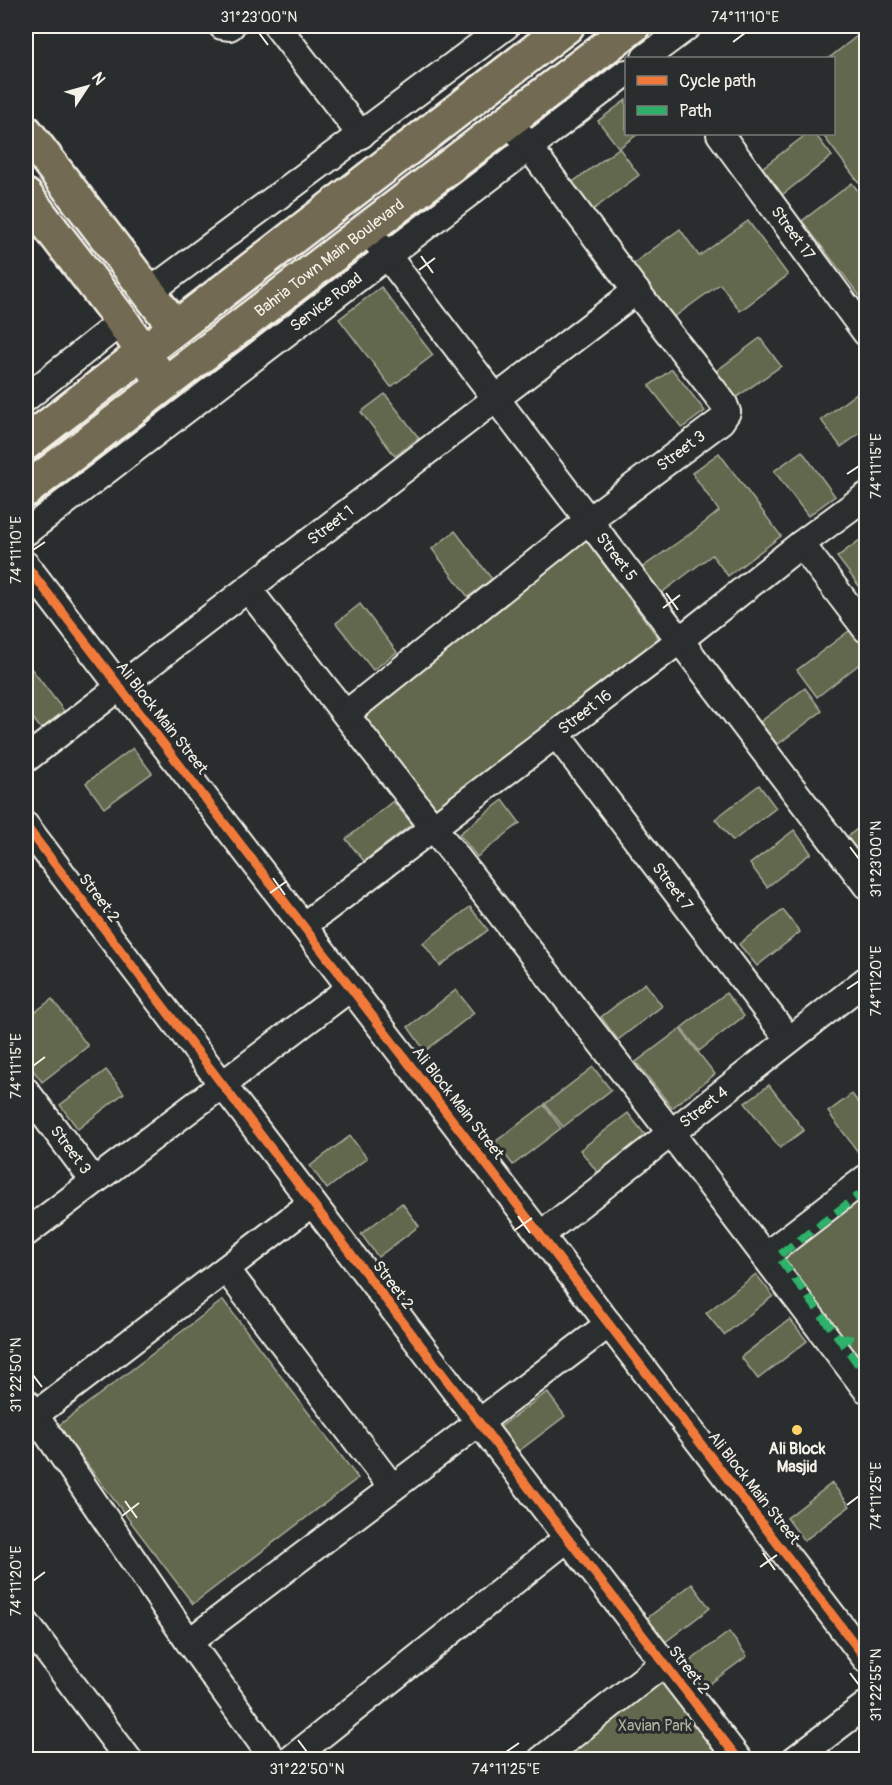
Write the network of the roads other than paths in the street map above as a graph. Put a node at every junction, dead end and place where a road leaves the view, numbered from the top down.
1 (222, 26) edge
2 (231, 26) edge
3 (278, 26) edge
4 (506, 26) edge
5 (567, 26) edge
6 (633, 26) edge
7 (640, 26) edge
8 (688, 26) edge
9 (656, 55) edge
10 (625, 75) edge
11 (509, 120) junction
12 (26, 132) edge
13 (361, 135) junction
14 (721, 135) edge
15 (529, 148) junction
16 (26, 196) edge
17 (76, 199) junction
18 (367, 229) junction
19 (387, 256) junction
20 (636, 291) junction
21 (148, 293) junction
22 (122, 321) junction
23 (175, 327) junction
24 (867, 333) edge
25 (143, 353) junction
26 (165, 383) junction
27 (26, 398) edge
28 (495, 398) junction
29 (135, 406) junction
30 (26, 443) edge
31 (26, 490) edge
32 (867, 496) edge
33 (589, 520) junction
34 (26, 532) edge
35 (801, 544) junction
36 (26, 565) edge
37 (248, 589) junction
38 (867, 629) edge
39 (680, 640) junction
40 (120, 688) junction
41 (346, 714) junction
42 (556, 734) junction
43 (26, 759) edge
44 (26, 826) edge
45 (433, 828) junction
46 (867, 885) edge
47 (303, 927) junction
48 (867, 980) edge
49 (350, 988) junction
50 (789, 1040) junction
51 (222, 1084) junction
52 (26, 1091) edge
53 (671, 1133) junction
54 (867, 1178) edge
55 (94, 1181) junction
56 (312, 1203) junction
57 (26, 1233) edge
58 (541, 1235) junction
59 (765, 1256) junction
60 (226, 1269) junction
61 (609, 1324) junction
62 (867, 1389) edge
63 (30, 1409) edge
64 (478, 1421) junction
65 (392, 1487) junction
66 (568, 1538) junction
67 (26, 1623) edge
68 (189, 1642) junction
69 (867, 1659) edge
70 (664, 1663) junction
71 (867, 1705) edge
72 (126, 1758) edge
73 (274, 1760) edge
74 (290, 1760) edge
75 (541, 1760) edge
76 (739, 1760) edge
77 (794, 1760) edge

1 - 2 street
3 - 13 street
4 - 13 street
5 - 23 main road
6 - 11 main road, Bahria Town Main Boulevard
7 - 9 street
8 - 9 street
10 - 15 street, Service Road
11 - 15 street, Street 3
11 - 18 main road, Bahria Town Main Boulevard
12 - 17 main road
13 - 21 street
14 - 24 street, Street 17
15 - 19 street, Service Road
15 - 20 street, Street 3
16 - 22 main road
17 - 21 main road
17 - 25 main road
18 - 19 street, Street 5
18 - 26 main road, Bahria Town Main Boulevard
19 - 28 street, Street 5
19 - 34 street, Service Road
20 - 28 street, Street 1
20 - 33 street, Street 3
21 - 23 main road
22 - 25 main road
22 - 27 street
23 - 25 main road
25 - 26 main road
25 - 29 main road
25 - 30 main road
26 - 29 main road, Bahria Town Main Boulevard
28 - 33 street, Street 5
28 - 37 street, Street 1
29 - 31 main road, Bahria Town Main Boulevard
32 - 35 street, Street 16
33 - 39 street, Street 5
33 - 41 street, Street 3
35 - 38 street
35 - 39 street, Street 16
36 - 40 street, Ali Block Main Street
37 - 40 street, Street 1
37 - 41 street
39 - 42 street, Street 16
39 - 46 street, Street 5
40 - 43 street, Street 1
40 - 47 street, Ali Block Main Street
41 - 45 street
42 - 45 street, Street 16
42 - 50 street, Street 7
44 - 51 street, Street 2
45 - 47 street, Street 16
45 - 53 street
47 - 49 street, Ali Block Main Street
48 - 50 street, Street 4
49 - 51 street
49 - 58 street, Ali Block Main Street
50 - 53 street, Street 4
51 - 55 street
51 - 56 street, Street 2
52 - 55 street, Street 3
53 - 58 street, Street 4
53 - 59 street
54 - 59 street
55 - 57 street
56 - 60 street
56 - 64 street, Street 2
58 - 61 street, Ali Block Main Street
59 - 62 street
60 - 63 street
60 - 65 street
61 - 64 street
61 - 69 street, Ali Block Main Street
63 - 68 street
64 - 65 street
64 - 66 street, Street 2
65 - 68 street
66 - 70 street, Street 2
66 - 74 street
67 - 72 street
68 - 73 street
70 - 75 street
70 - 76 street, Street 2
71 - 77 street

